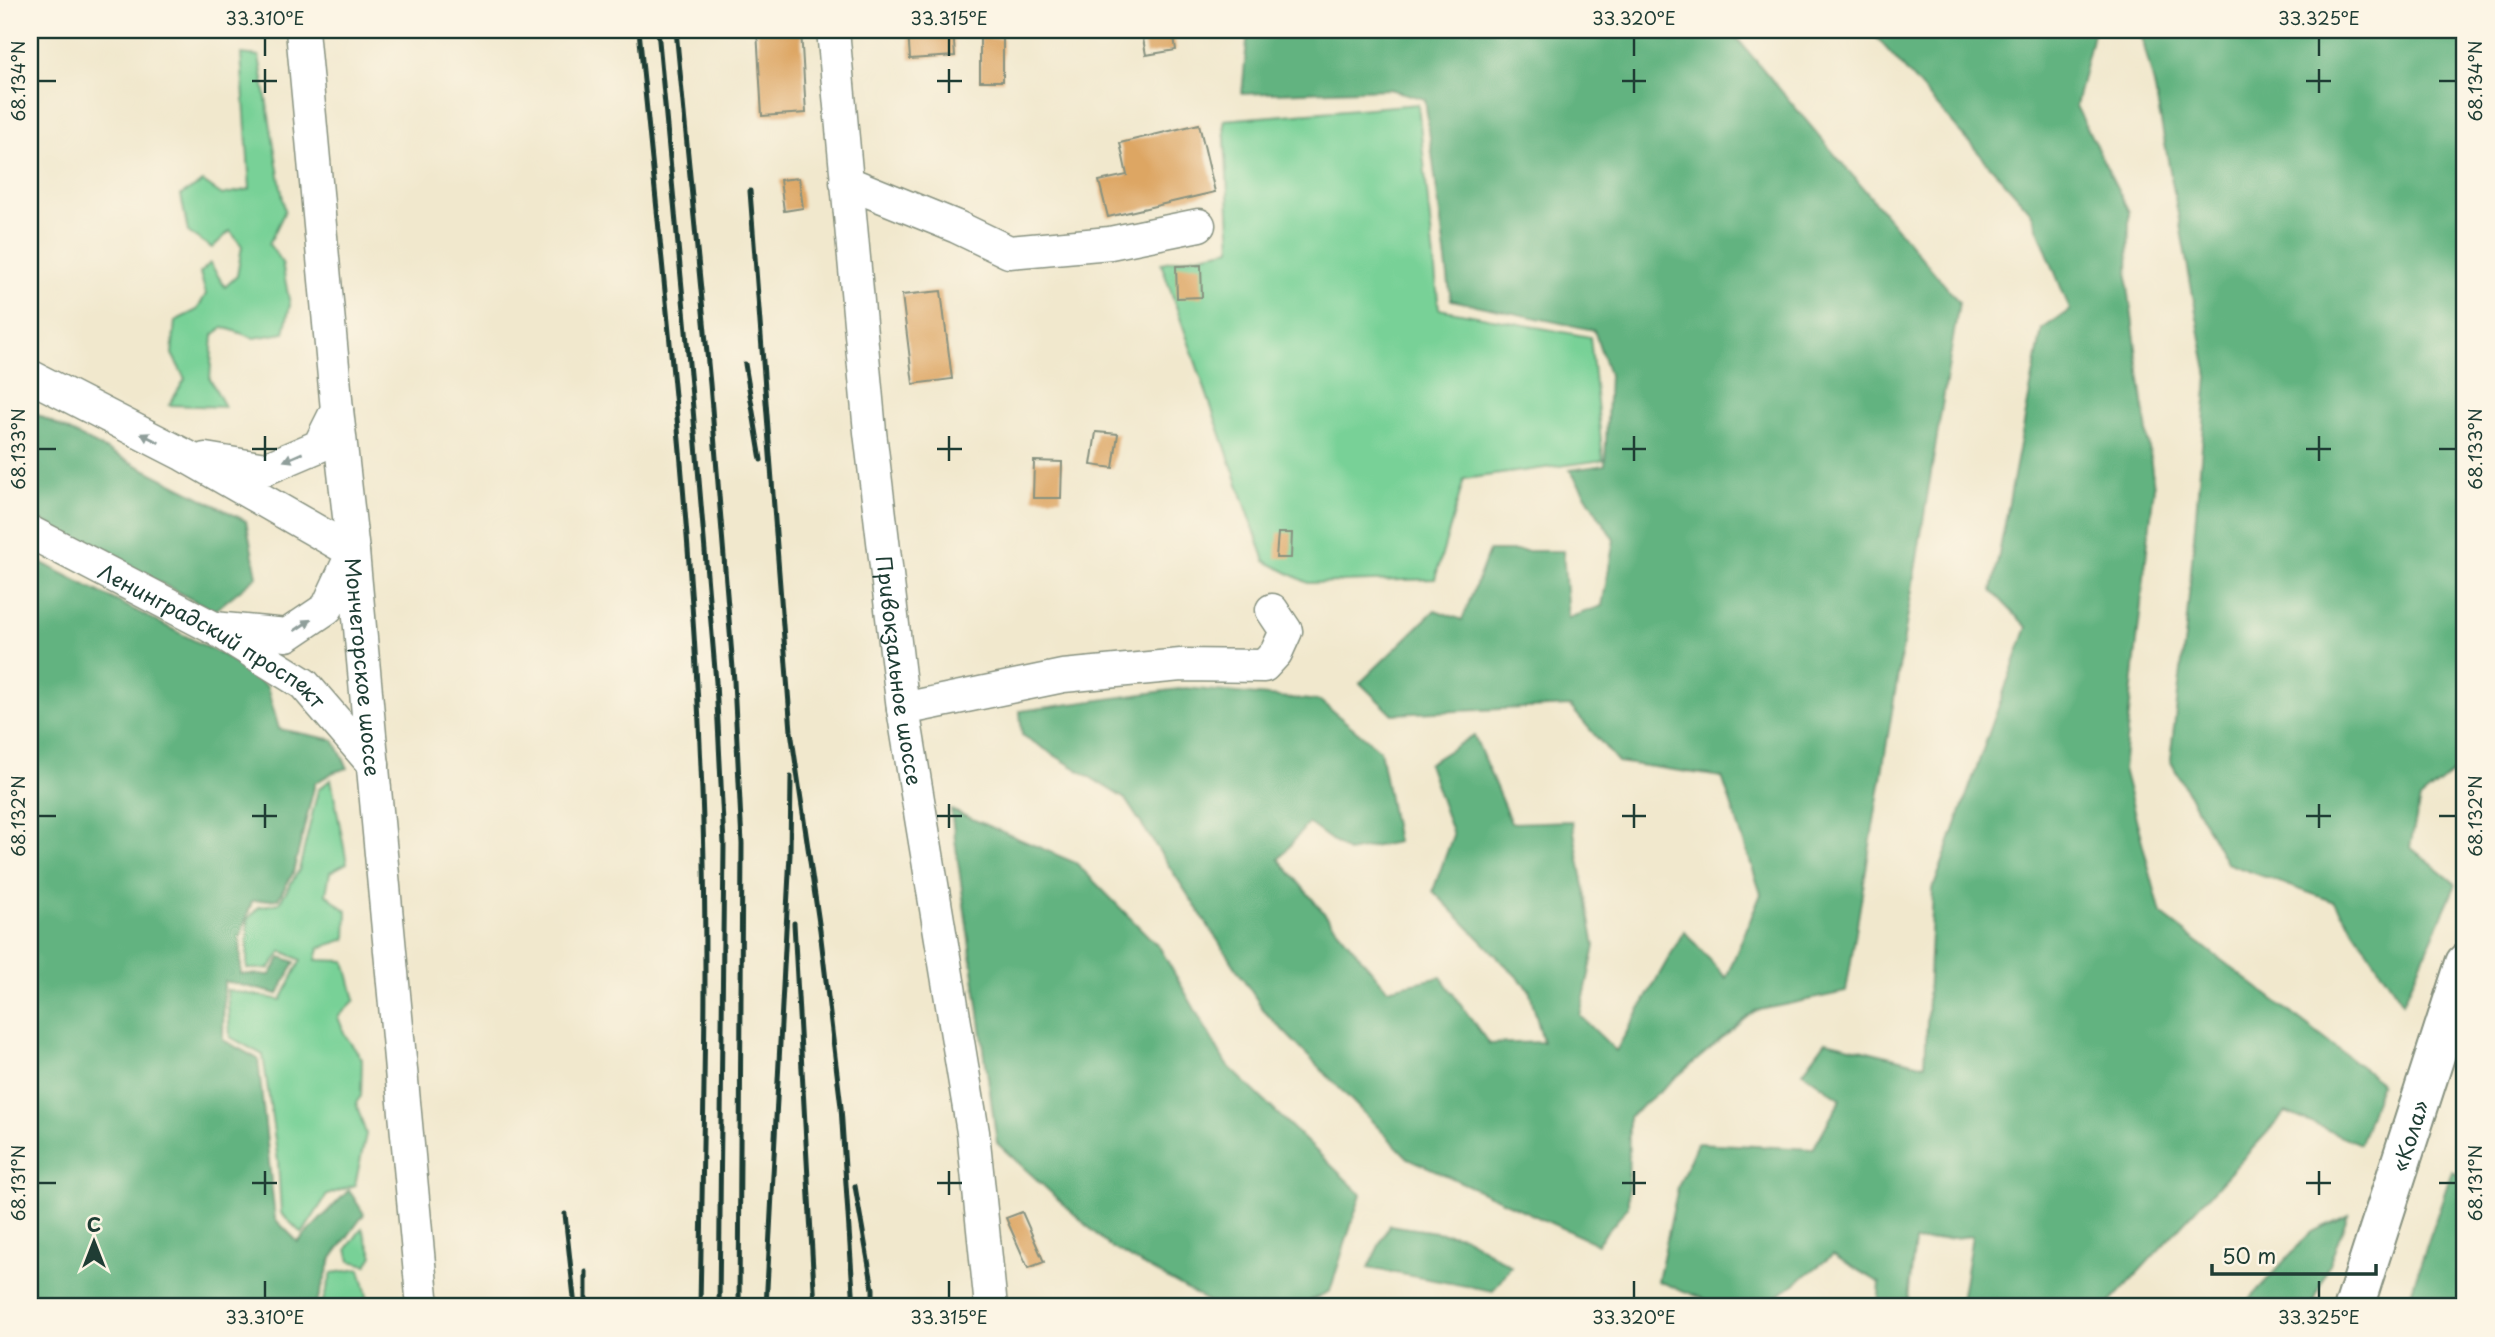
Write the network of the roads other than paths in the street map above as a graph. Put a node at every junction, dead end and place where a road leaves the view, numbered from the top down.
1 (302, 30) edge
2 (833, 30) edge
3 (846, 181) junction
4 (1199, 225) dead end
5 (30, 376) edge
6 (337, 410) junction
7 (184, 455) junction
8 (30, 532) edge
9 (353, 552) junction
10 (1272, 610) dead end
11 (214, 628) junction
12 (903, 709) junction
13 (373, 764) junction
14 (2465, 963) edge
15 (422, 1307) edge
16 (991, 1307) edge
17 (2354, 1307) edge

1 - 6 street, Мончегорское шоссе
2 - 3 street, Привокзальное шоссе
3 - 4 street
3 - 12 street, Привокзальное шоссе
7 -> 5 street
6 -> 7 street
6 - 9 street, Мончегорское шоссе
7 - 9 street
8 - 11 street, Ленинградский проспект
11 -> 9 street
9 - 13 street, Мончегорское шоссе
10 - 12 street
11 - 13 street, Ленинградский проспект
12 - 16 street, Привокзальное шоссе
13 - 15 street, Мончегорское шоссе
14 - 17 highway, «Кола»

